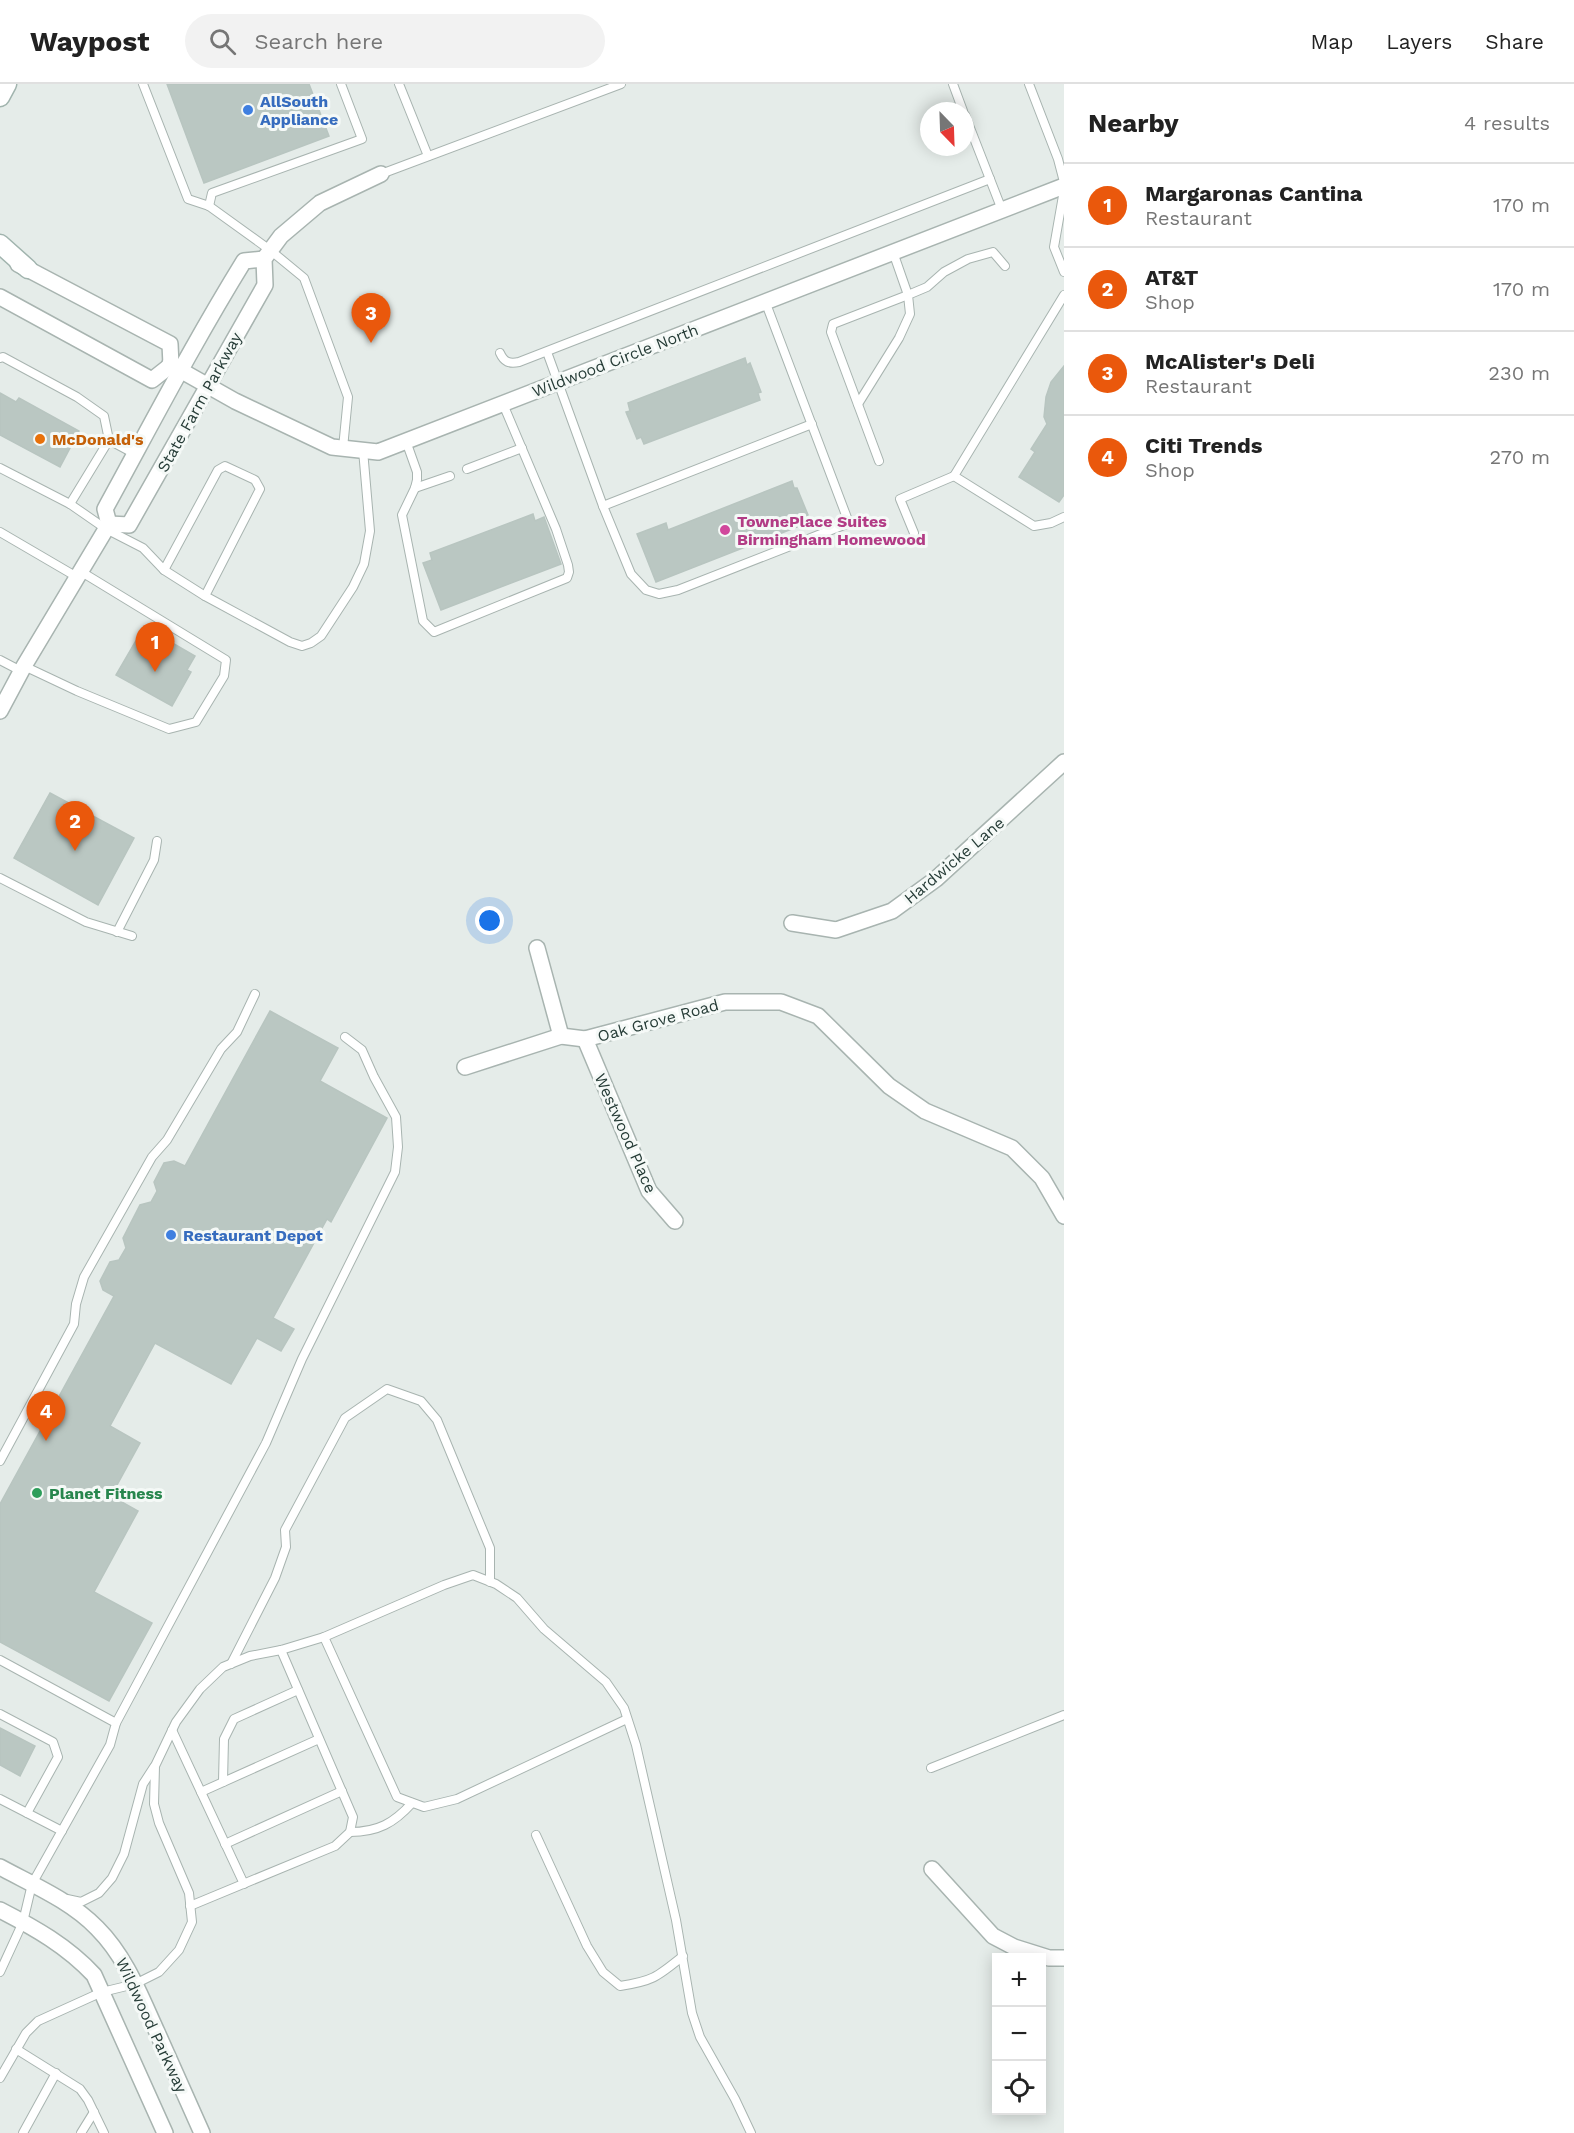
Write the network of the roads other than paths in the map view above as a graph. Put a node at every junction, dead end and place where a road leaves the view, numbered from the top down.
1 (7, 84) edge
2 (143, 84) edge
3 (341, 84) edge
4 (399, 84) edge
5 (621, 84) edge
6 (953, 84) edge
7 (1029, 84) edge
8 (0, 97) edge
9 (960, 102) edge
10 (974, 138) edge
11 (428, 156) junction
12 (381, 174) joint
13 (990, 179) junction
14 (1064, 186) edge
15 (209, 206) junction
16 (1002, 210) junction
17 (0, 244) edge
18 (893, 252) junction
19 (0, 254) edge
20 (267, 255) junction
21 (1005, 266) dead end
22 (28, 269) junction
23 (1064, 272) edge
24 (908, 295) junction
25 (1064, 296) edge
26 (0, 297) edge
27 (765, 302) junction
28 (547, 352) junction
29 (500, 353) dead end
30 (0, 358) edge
31 (176, 368) junction
32 (559, 382) junction
33 (208, 386) junction
34 (503, 404) junction
35 (858, 404) junction
36 (812, 424) junction
37 (109, 440) junction
38 (406, 441) junction
39 (343, 448) junction
40 (522, 448) junction
41 (363, 450) junction
42 (135, 454) junction
43 (879, 461) dead end
44 (0, 468) edge
45 (467, 469) dead end
46 (450, 476) dead end
47 (954, 476) junction
48 (415, 488) junction
49 (70, 504) junction
50 (603, 506) junction
51 (1064, 517) edge
52 (108, 526) junction
53 (0, 532) edge
54 (914, 533) dead end
55 (164, 570) junction
56 (78, 574) junction
57 (205, 596) junction
58 (0, 660) edge
59 (22, 668) junction
60 (0, 711) edge
61 (1064, 762) edge
62 (157, 841) dead end
63 (0, 878) edge
64 (792, 923) dead end
65 (117, 932) junction
66 (132, 936) dead end
67 (537, 948) dead end
68 (255, 994) dead end
69 (561, 1036) junction
70 (345, 1037) dead end
71 (585, 1039) junction
72 (465, 1067) dead end
73 (1064, 1216) edge
74 (675, 1221) dead end
75 (0, 1461) edge
76 (490, 1582) junction
77 (324, 1637) junction
78 (281, 1650) junction
79 (0, 1660) edge
80 (231, 1664) junction
81 (298, 1690) junction
82 (0, 1714) edge
83 (1064, 1715) edge
84 (627, 1719) junction
85 (116, 1723) junction
86 (172, 1730) junction
87 (319, 1739) junction
88 (155, 1766) junction
89 (931, 1768) dead end
90 (223, 1782) junction
91 (342, 1791) junction
92 (201, 1792) junction
93 (0, 1799) edge
94 (412, 1803) junction
95 (27, 1814) junction
96 (62, 1831) junction
97 (350, 1832) junction
98 (536, 1835) dead end
99 (225, 1844) junction
100 (0, 1867) edge
101 (932, 1869) dead end
102 (32, 1884) junction
103 (244, 1884) junction
104 (56, 1897) junction
105 (190, 1906) junction
106 (0, 1910) edge
107 (23, 1922) junction
108 (683, 1956) junction
109 (1064, 1958) edge
110 (0, 1972) edge
111 (135, 1984) junction
112 (102, 1992) junction
113 (16, 2049) junction
114 (56, 2073) junction
115 (0, 2078) edge
116 (94, 2112) junction
117 (23, 2133) edge
118 (81, 2133) edge
119 (104, 2133) edge
120 (165, 2133) edge
121 (202, 2133) edge
122 (751, 2133) edge

1 - 8 main road
2 - 15 lane
3 - 15 lane
4 - 11 lane
5 - 11 lane
6 - 9 lane
7 - 14 lane
10 - 13 lane
11 - 12 lane
12 - 20 street, State Farm Parkway
13 - 16 lane
13 - 28 lane
14 - 16 street, Wildwood Circle North
14 - 23 lane
15 - 20 lane
16 - 18 street, Wildwood Circle North
17 - 22 main road
18 - 24 lane
18 - 27 street, Wildwood Circle North
19 - 22 street
20 - 31 street, State Farm Parkway
20 - 33 street, State Farm Parkway
20 - 39 lane
21 - 24 lane
22 - 31 street
24 - 35 lane
24 - 35 lane
25 - 47 lane
26 - 31 street
27 - 32 street, Wildwood Circle North
27 - 36 lane
28 - 29 lane
28 - 32 lane
30 - 37 lane
31 - 33 street, Wildwood Circle North
31 - 42 street, State Farm Parkway
32 - 34 street, Wildwood Circle North
32 - 50 lane
33 - 39 street, Wildwood Circle North
33 - 52 street, State Farm Parkway
34 - 38 street, Wildwood Circle North
34 - 40 lane
35 - 43 lane
36 - 50 lane
36 - 50 lane
37 - 42 lane
37 - 49 lane
38 - 41 street, Wildwood Circle North
38 - 48 lane
39 - 41 street, Wildwood Circle North
40 - 45 lane
40 - 48 lane
41 - 57 lane
42 - 52 street, State Farm Parkway
44 - 49 lane
46 - 48 lane
47 - 51 lane
47 - 54 lane
49 - 52 lane
52 - 55 lane
52 - 56 street, State Farm Parkway
53 - 56 lane
55 - 57 lane
55 - 57 lane
56 - 59 street, State Farm Parkway
56 - 59 lane
58 - 59 lane
59 - 60 street, State Farm Parkway
61 - 64 street, Hardwicke Lane
62 - 65 lane
63 - 65 lane
65 - 66 lane
67 - 69 street
68 - 75 lane
69 - 71 street, Oak Grove Road
69 - 72 street, Oak Grove Road
70 - 85 lane
71 - 73 street, Oak Grove Road
71 - 74 street, Westwood Place
76 - 77 lane
76 - 80 lane
76 - 84 lane
77 - 78 lane
77 - 94 lane
78 - 80 lane
78 - 81 lane
79 - 85 lane
80 - 86 lane
81 - 87 lane
81 - 90 lane
82 - 95 lane
83 - 89 lane
84 - 94 lane
84 - 108 lane
85 - 96 lane
86 - 88 lane
86 - 92 lane
87 - 90 lane
87 - 91 lane
88 - 104 lane
88 - 105 lane
90 - 92 lane
91 - 97 lane
91 - 99 lane
92 - 99 lane
93 - 95 lane
94 - 97 lane
95 - 96 lane
96 - 102 lane
97 - 103 lane
98 - 108 lane
99 - 103 lane
100 - 102 street, Wildwood Parkway
101 - 109 street
102 - 104 street, Wildwood Parkway
102 - 107 lane
103 - 105 lane
104 - 111 street, Wildwood Parkway
105 - 111 lane
106 - 107 street, Wildwood Parkway
107 - 110 lane
107 - 112 street, Wildwood Parkway
108 - 122 lane
111 - 112 lane
111 - 121 street, Wildwood Parkway
112 - 113 lane
112 - 120 street, Wildwood Parkway
113 - 114 lane
113 - 115 lane
114 - 116 lane
114 - 117 lane
116 - 118 lane
116 - 119 lane

